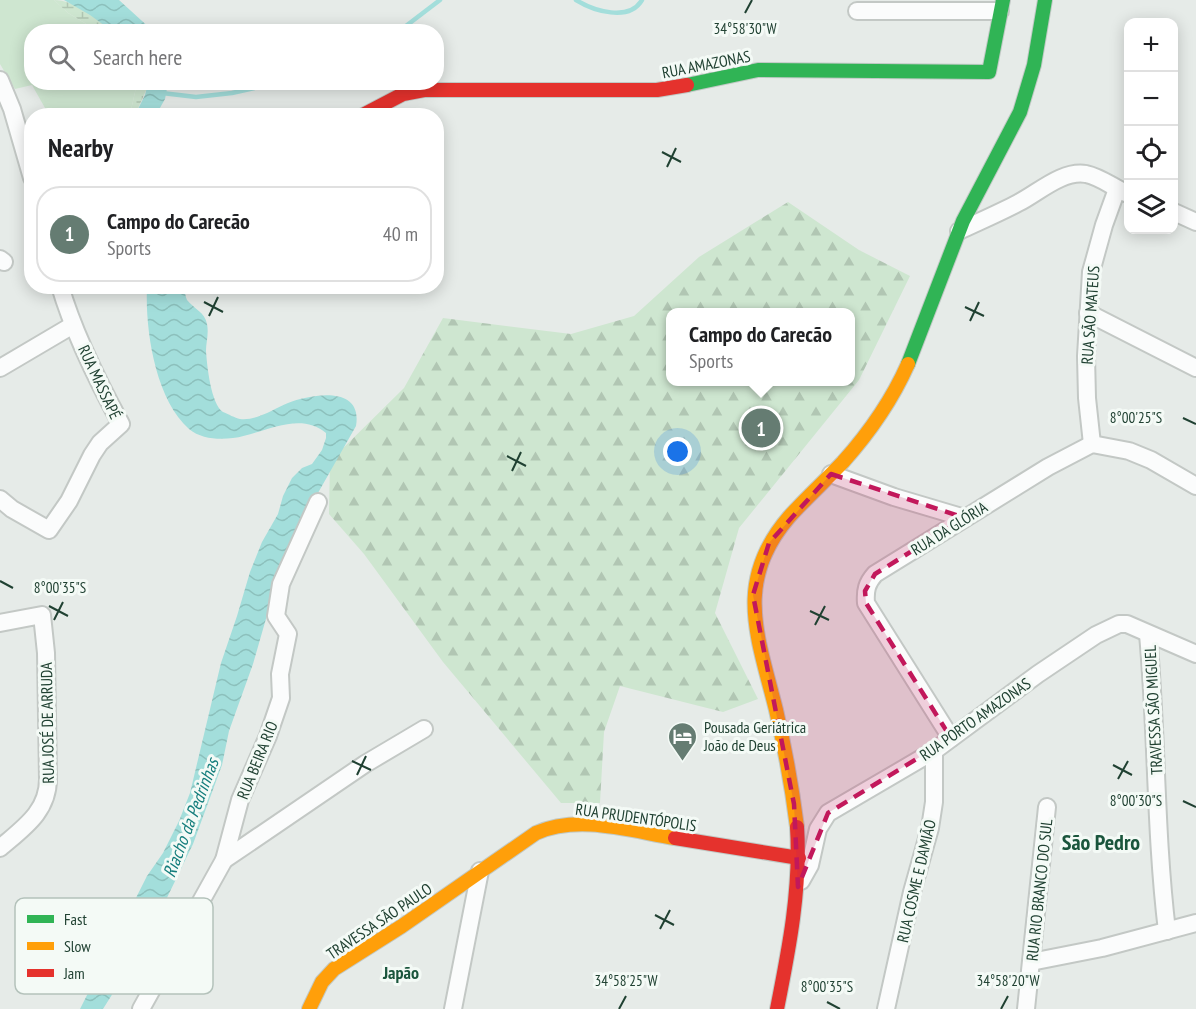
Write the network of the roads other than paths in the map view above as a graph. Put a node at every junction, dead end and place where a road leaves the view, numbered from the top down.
1 (1045, 0) edge
2 (1001, 5) edge
3 (857, 11) dead end
4 (0, 80) edge
5 (424, 90) edge
6 (424, 90) edge
7 (444, 90) edge
8 (444, 90) edge
9 (377, 108) edge
10 (24, 150) edge
11 (1123, 191) edge
12 (1178, 214) edge
13 (1196, 222) edge
14 (958, 231) junction
15 (63, 294) edge
16 (1088, 313) junction
17 (73, 325) junction
18 (0, 368) edge
19 (1196, 368) edge
20 (1092, 444) junction
21 (831, 474) junction
22 (1196, 486) edge
23 (0, 499) edge
24 (318, 502) dead end
25 (965, 518) junction
26 (0, 623) edge
27 (1148, 634) junction
28 (1196, 654) edge
29 (424, 729) dead end
30 (951, 738) junction
31 (934, 751) junction
32 (1047, 807) dead end
33 (0, 848) edge
34 (799, 858) junction
35 (224, 860) junction
36 (480, 871) junction
37 (798, 887) junction
38 (203, 898) edge
39 (1196, 923) edge
40 (1167, 931) junction
41 (1031, 962) junction
42 (149, 994) edge
43 (141, 1009) edge
44 (309, 1009) edge
45 (453, 1009) edge
46 (777, 1009) edge
47 (886, 1009) edge
48 (1026, 1009) edge

1 - 14 street
2 - 3 street
2 - 8 street, RUA AMAZONAS
4 - 10 street
5 - 9 street, RUA AMAZONAS
6 - 7 street, RUA AMAZONAS
11 - 14 street
11 - 16 street, RUA SÃO MATEUS
12 - 13 street
14 - 21 street
15 - 17 street, RUA MASSAPÉ
16 - 19 street
16 - 20 street, RUA SÃO MATEUS
17 - 18 street
17 - 23 street, RUA MASSAPÉ
20 - 22 street
20 - 25 street, RUA DA GLÓRIA
21 - 25 street
21 - 34 street
24 - 35 street, RUA BEIRA RIO
25 - 30 street, RUA DA GLÓRIA
26 - 33 street, RUA JOSÉ DE ARRUDA
27 - 28 street, RUA PORTO AMAZONAS
27 - 30 street, RUA PORTO AMAZONAS
27 - 40 street, TRAVESSA SÃO MIGUEL
29 - 35 street
30 - 31 street, RUA PORTO AMAZONAS
31 - 37 street, RUA PORTO AMAZONAS
31 - 47 street, RUA COSME E DAMIÃO
32 - 41 street, RUA RIO BRANCO DO SUL
34 - 36 street, RUA PRUDENTÓPOLIS
34 - 37 street
35 - 38 street, RUA BEIRA RIO
36 - 44 street, TRAVESSA SÃO PAULO
36 - 45 street
37 - 46 street
39 - 40 street
40 - 41 street
41 - 48 street, RUA RIO BRANCO DO SUL
42 - 43 street, RUA BEIRA RIO

